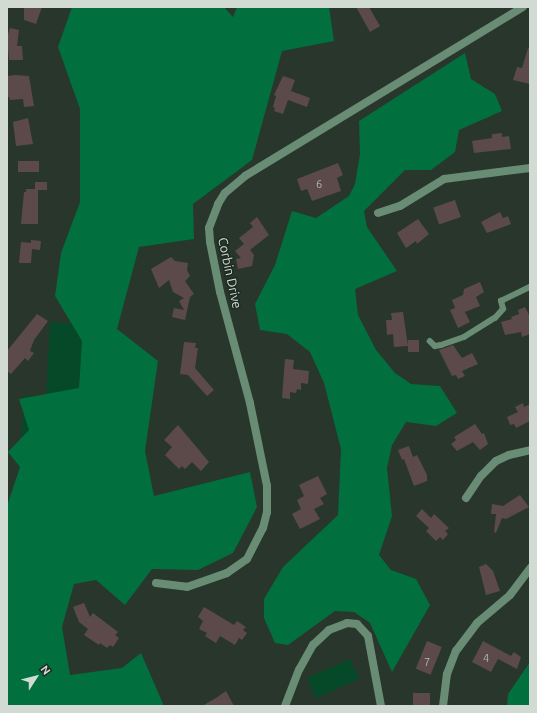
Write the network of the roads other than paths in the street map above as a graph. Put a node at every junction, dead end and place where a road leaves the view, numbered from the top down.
1 (523, 7) edge
2 (530, 168) edge
3 (378, 213) dead end
4 (530, 287) edge
5 (430, 341) dead end
6 (530, 450) edge
7 (466, 498) dead end
8 (530, 568) edge
9 (156, 583) dead end
10 (285, 706) edge
11 (381, 706) edge
12 (444, 706) edge

1 - 9 street, Corbin Drive
2 - 3 street
4 - 5 lane
6 - 7 street
8 - 12 street
10 - 11 street

